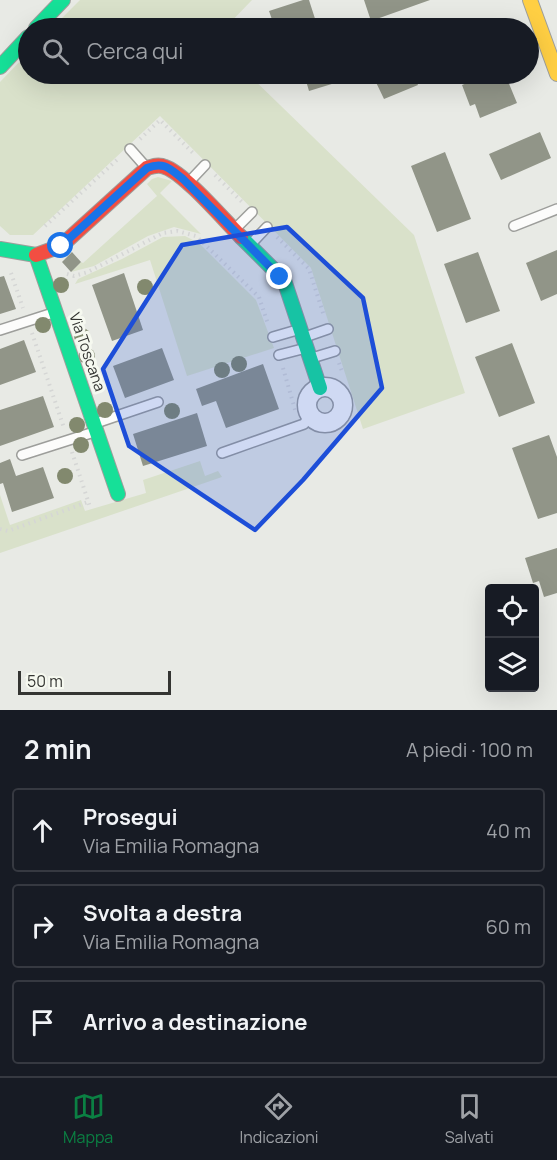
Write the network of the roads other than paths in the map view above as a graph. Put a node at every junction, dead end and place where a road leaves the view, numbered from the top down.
1 (63, 0) edge
2 (530, 0) edge
3 (46, 18) edge
4 (537, 18) edge
5 (539, 25) edge
6 (18, 48) edge
7 (0, 67) edge
8 (557, 74) edge
9 (130, 149) dead end
10 (205, 165) dead end
11 (147, 168) junction
12 (187, 183) junction
13 (557, 209) edge
14 (252, 212) dead end
15 (514, 226) dead end
16 (267, 227) dead end
17 (234, 230) junction
18 (249, 246) junction
19 (0, 249) edge
20 (36, 255) junction
21 (55, 312) junction
22 (328, 329) dead end
23 (0, 330) edge
24 (273, 337) road end
25 (304, 344) junction
26 (335, 351) dead end
27 (279, 356) road end
28 (320, 388) junction
29 (158, 402) dead end
30 (307, 419) junction
31 (95, 428) junction
32 (222, 453) dead end
33 (22, 455) dead end
34 (118, 494) dead end

1 - 3 street
2 - 4 street
5 - 8 street
6 - 7 street
9 - 11 lane
10 - 12 lane
11 - 12 street
11 - 20 street
12 - 17 street
13 - 15 lane
14 - 17 lane
16 - 18 lane
17 - 18 street
18 - 25 street
19 - 20 street
20 - 21 street, Via Toscana
21 - 23 lane
21 - 31 street, Via Toscana
22 - 25 lane
24 - 25 lane
25 - 26 lane
25 - 27 lane
25 - 28 street
28 - 30 street
28 - 30 street
29 - 31 lane
30 - 32 lane
31 - 33 lane
31 - 34 street, Via Toscana

